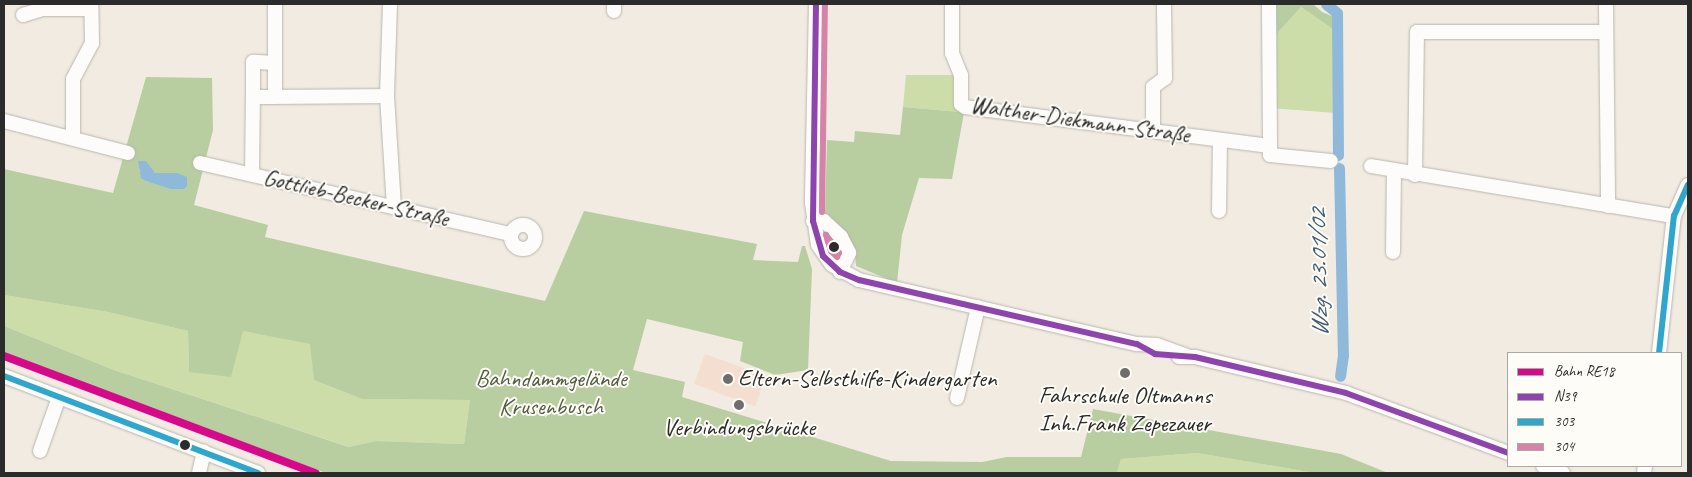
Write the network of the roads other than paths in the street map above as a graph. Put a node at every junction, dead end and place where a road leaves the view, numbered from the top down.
1 (275, 4) edge
2 (390, 4) edge
3 (816, 4) edge
4 (952, 4) edge
5 (1164, 4) edge
6 (1269, 4) edge
7 (1606, 4) edge
8 (91, 7) edge
9 (23, 15) dead end
10 (1606, 32) junction
11 (275, 63) junction
12 (388, 96) junction
13 (275, 97) junction
14 (253, 98) junction
15 (4, 121) edge
16 (1153, 130) junction
17 (73, 138) junction
18 (1220, 141) junction
19 (1270, 146) junction
20 (128, 153) dead end
21 (1331, 160) dead end
22 (200, 163) dead end
23 (1371, 166) dead end
24 (1394, 170) junction
25 (252, 174) junction
26 (1415, 175) junction
27 (1688, 185) edge
28 (1608, 206) junction
29 (394, 207) junction
30 (1219, 211) dead end
31 (1674, 216) junction
32 (813, 221) junction
33 (512, 234) dead end
34 (1393, 252) dead end
35 (836, 269) junction
36 (978, 307) junction
37 (1659, 352) edge
38 (4, 376) edge
39 (60, 397) junction
40 (957, 398) dead end
41 (40, 451) dead end
42 (204, 452) junction
43 (1507, 453) edge
44 (1546, 467) edge
45 (199, 473) edge
46 (258, 473) edge
47 (1562, 473) edge

1 - 11 street
2 - 12 street
3 - 32 street
4 - 16 street, Walther-Diekmann-Straße
5 - 16 street
6 - 19 street
7 - 10 street
8 - 9 street
8 - 17 street
10 - 26 street
10 - 28 street
11 - 13 street
11 - 14 street
12 - 13 street
12 - 29 street
13 - 14 street
14 - 25 street
15 - 17 street
16 - 18 street, Walther-Diekmann-Straße
17 - 20 street
18 - 19 street, Walther-Diekmann-Straße
18 - 30 street
19 - 21 street
22 - 25 street, Gottlieb-Becker-Straße
23 - 24 street
24 - 26 street
24 - 34 street
25 - 29 street, Gottlieb-Becker-Straße
26 - 28 street
27 - 31 street
28 - 31 street
29 - 33 street, Gottlieb-Becker-Straße
31 - 37 street
32 - 35 street
32 - 35 street
35 - 36 street
36 - 40 street
36 - 43 street
38 - 39 street
39 - 41 street
39 - 42 street
42 - 45 street
42 - 46 street
44 - 47 street

